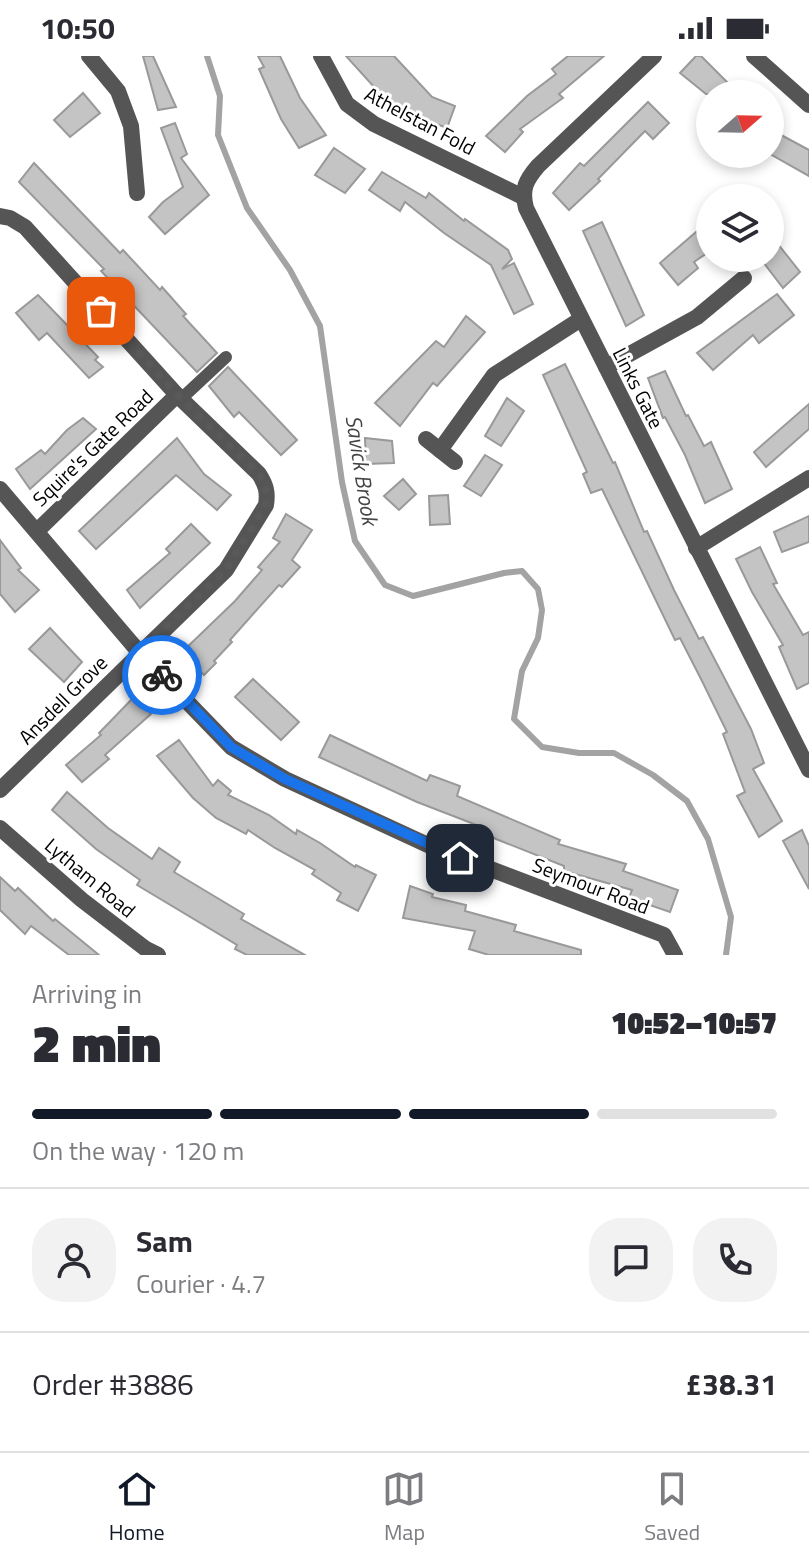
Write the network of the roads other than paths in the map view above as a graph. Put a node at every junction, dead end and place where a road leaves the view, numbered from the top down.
1 (89, 56) edge
2 (321, 56) edge
3 (654, 56) edge
4 (754, 56) edge
5 (809, 105) edge
6 (137, 193) dead end
7 (523, 197) junction
8 (0, 216) edge
9 (744, 278) dead end
10 (581, 319) junction
11 (226, 357) dead end
12 (606, 367) junction
13 (179, 397) junction
14 (455, 462) dead end
15 (809, 478) edge
16 (0, 489) edge
17 (37, 531) junction
18 (696, 548) junction
19 (139, 652) junction
20 (809, 770) edge
21 (0, 790) edge
22 (0, 828) edge
23 (148, 953) edge
24 (675, 955) edge

1 - 6 street
2 - 7 street, Athelstan Fold
3 - 7 street
4 - 5 street
7 - 10 street, Links Gate
8 - 13 street, Ansdell Grove
9 - 12 street
10 - 12 street, Links Gate
10 - 14 street
11 - 13 lane
12 - 18 street, Links Gate
13 - 17 street, Squire's Gate Road
13 - 19 street, Ansdell Grove
15 - 18 street
16 - 17 street, Seymour Road
17 - 19 street, Seymour Road
18 - 20 street, Links Gate
19 - 21 street, Ansdell Grove
19 - 24 street, Seymour Road
22 - 23 street, Lytham Road

